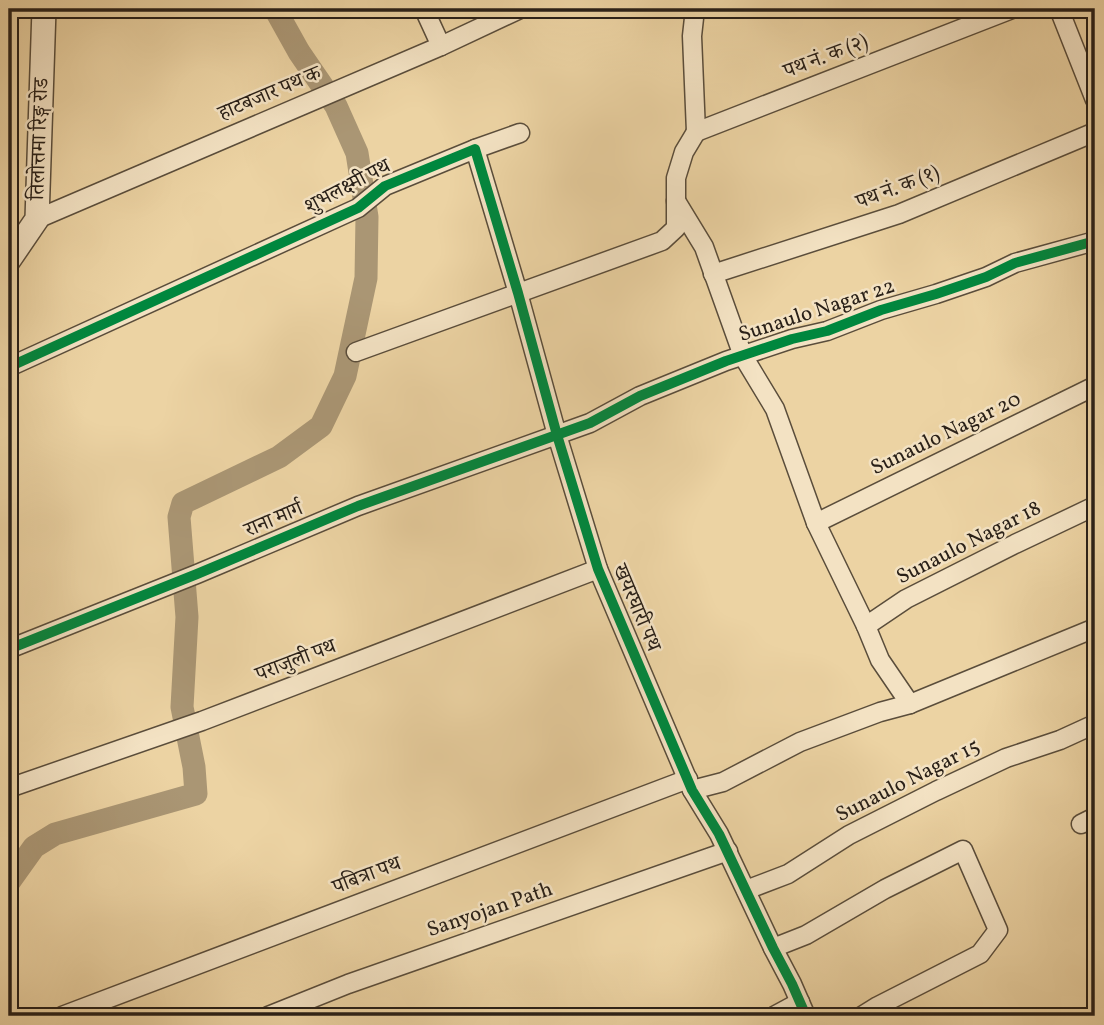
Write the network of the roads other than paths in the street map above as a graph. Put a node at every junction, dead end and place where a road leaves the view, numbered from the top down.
1 (424, 9) edge
2 (520, 9) edge
3 (695, 9) edge
4 (1012, 9) edge
5 (1059, 9) edge
6 (47, 10) edge
7 (440, 46) junction
8 (1095, 100) edge
9 (696, 131) junction
10 (520, 132) dead end
11 (1095, 132) edge
12 (475, 149) junction
13 (676, 201) junction
14 (37, 219) junction
15 (1095, 241) edge
16 (9, 260) edge
17 (713, 274) junction
18 (518, 293) junction
19 (356, 352) dead end
20 (743, 356) junction
21 (9, 368) edge
22 (1095, 386) edge
23 (557, 435) junction
24 (1095, 506) edge
25 (816, 523) junction
26 (598, 569) junction
27 (866, 626) junction
28 (1095, 628) edge
29 (9, 649) edge
30 (910, 704) junction
31 (1095, 724) edge
32 (690, 785) junction
33 (9, 788) edge
34 (728, 852) junction
35 (746, 890) junction
36 (773, 948) junction
37 (803, 1009) edge
38 (62, 1016) edge
39 (268, 1016) edge
40 (774, 1016) edge
41 (862, 1016) edge

1 - 7 street
2 - 7 street, हाटबजार पथ क
3 - 9 street
4 - 9 street, पथ नं. क (२)
5 - 8 street
6 - 14 street, तिलोत्तमा रिङ्ग रोड
7 - 14 street, हाटबजार पथ क
9 - 13 street
10 - 12 street, शुभलक्ष्मी पथ
11 - 17 street, पथ नं. क (१)
12 - 18 street
12 - 21 street, शुभलक्ष्मी पथ
13 - 17 street
13 - 18 street
14 - 16 street, तिलोत्तमा रिङ्ग रोड
15 - 20 street, Sunaulo Nagar 22
17 - 20 street
18 - 19 street
18 - 23 street
20 - 23 street, Sunaulo Nagar 22
20 - 25 street
22 - 25 street, Sunaulo Nagar 20
23 - 26 street, खयरघारी पथ
23 - 29 street, राना मार्ग
24 - 27 street, Sunaulo Nagar 18
25 - 27 street
26 - 32 street, खयरघारी पथ
26 - 33 street, पराजुली पथ
27 - 30 street
28 - 30 street, पबित्रा पथ
30 - 32 street, पबित्रा पथ
31 - 35 street, Sunaulo Nagar 15
32 - 34 street, खयरघारी पथ
32 - 38 street, पबित्रा पथ
34 - 35 street, खयरघारी पथ
34 - 39 street, Sanyojan Path
35 - 36 street, खयरघारी पथ
36 - 37 street, खयरघारी पथ
36 - 41 street
37 - 40 street

